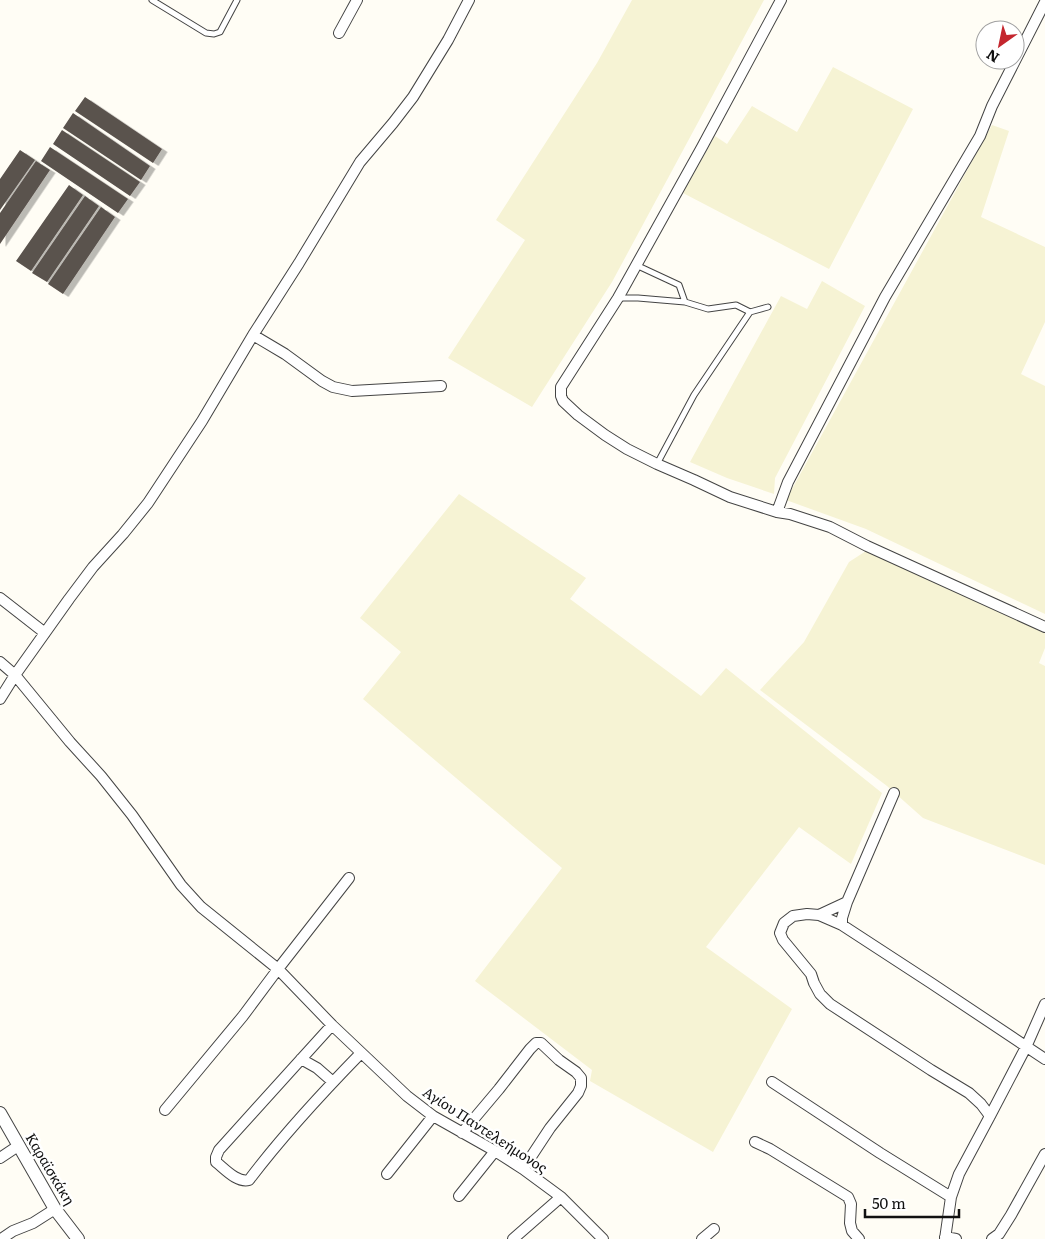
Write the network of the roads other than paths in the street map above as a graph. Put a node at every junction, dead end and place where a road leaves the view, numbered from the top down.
1 (152, 0) edge
2 (237, 0) edge
3 (357, 0) edge
4 (469, 0) edge
5 (781, 0) edge
6 (1045, 2) edge
7 (339, 33) dead end
8 (636, 265) junction
9 (618, 298) junction
10 (685, 302) junction
11 (768, 307) dead end
12 (750, 312) junction
13 (254, 335) junction
14 (441, 386) dead end
15 (657, 464) junction
16 (777, 512) junction
17 (0, 598) edge
18 (1045, 627) edge
19 (44, 633) junction
20 (0, 662) edge
21 (15, 675) junction
22 (0, 699) edge
23 (894, 793) dead end
24 (349, 878) dead end
25 (847, 902) junction
26 (819, 915) junction
27 (842, 924) junction
28 (278, 968) junction
29 (1045, 1004) edge
30 (332, 1026) junction
31 (1026, 1047) junction
32 (362, 1053) junction
33 (301, 1059) junction
34 (1045, 1059) edge
35 (333, 1082) junction
36 (772, 1082) dead end
37 (165, 1110) dead end
38 (0, 1113) edge
39 (433, 1116) junction
40 (990, 1116) junction
41 (462, 1133) junction
42 (755, 1142) dead end
43 (18, 1146) junction
44 (495, 1151) junction
45 (1045, 1154) edge
46 (0, 1158) edge
47 (522, 1169) junction
48 (387, 1174) dead end
49 (459, 1196) dead end
50 (561, 1197) junction
51 (951, 1197) junction
52 (55, 1209) junction
53 (714, 1229) dead end
54 (75, 1238) edge
55 (949, 1238) edge
56 (1, 1239) edge
57 (513, 1239) edge
58 (602, 1239) edge
59 (702, 1239) edge
60 (859, 1239) edge
61 (992, 1239) edge

1 - 2 lane
3 - 7 street
4 - 13 street
5 - 8 street
6 - 16 street
8 - 9 street
8 - 10 lane
9 - 10 lane
9 - 15 street
10 - 12 lane
11 - 12 lane
12 - 15 lane
13 - 14 street
13 - 19 street
15 - 16 street
16 - 18 street
17 - 19 street
19 - 21 street
20 - 21 street, Αγίου Παντελεήμονος
21 - 22 street
21 - 28 street, Αγίου Παντελεήμονος
23 - 25 street
24 - 28 street
25 - 26 street
25 - 27 street
26 - 27 street
26 - 40 street
27 - 31 street
28 - 30 street, Αγίου Παντελεήμονος
28 - 37 street
29 - 31 street
30 - 32 street, Αγίου Παντελεήμονος
30 - 33 street
31 - 34 street
31 - 40 street
32 - 35 street
32 - 39 street, Αγίου Παντελεήμονος
33 - 35 street
33 - 35 street
36 - 51 street
38 - 43 street, Καραϊσκάκη
39 - 41 street, Αγίου Παντελεήμονος
39 - 48 street
40 - 51 street
41 - 44 street, Αγίου Παντελεήμονος
41 - 47 street
42 - 60 street
43 - 46 street
43 - 52 street, Καραϊσκάκη
44 - 47 street, Αγίου Παντελεήμονος
44 - 49 street
45 - 61 street
47 - 50 street, Αγίου Παντελεήμονος
50 - 57 street
50 - 58 street, Αγίου Παντελεήμονος
51 - 55 street
52 - 54 street, Καραϊσκάκη
52 - 56 street
53 - 59 street

